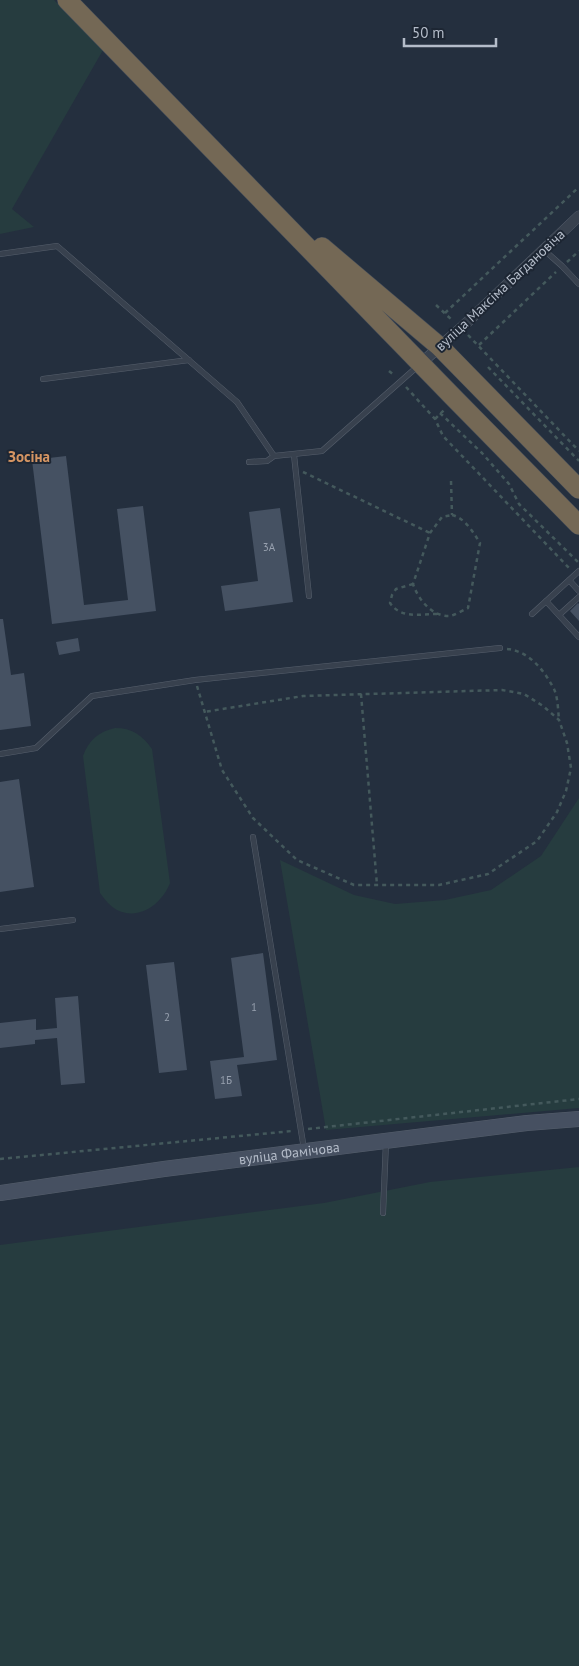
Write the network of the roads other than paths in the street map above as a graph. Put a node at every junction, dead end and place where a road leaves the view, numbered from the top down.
1 (67, 0) edge
2 (278, 216) junction
3 (579, 216) edge
4 (544, 250) junction
5 (0, 254) edge
6 (579, 284) edge
7 (440, 347) junction
8 (189, 360) junction
9 (420, 364) junction
10 (43, 379) dead end
11 (294, 455) junction
12 (274, 456) junction
13 (249, 462) dead end
14 (579, 489) edge
15 (579, 525) edge
16 (577, 573) edge
17 (570, 580) junction
18 (579, 590) edge
19 (310, 596) dead end
20 (579, 597) edge
21 (546, 601) junction
22 (532, 614) dead end
23 (560, 615) junction
24 (579, 637) edge
25 (500, 648) road end
26 (0, 754) edge
27 (253, 837) dead end
28 (73, 920) dead end
29 (0, 929) edge
30 (579, 1119) edge
31 (386, 1142) junction
32 (305, 1152) junction
33 (0, 1193) edge
34 (383, 1213) dead end

1 - 2 highway
2 - 7 highway
2 - 9 highway
3 - 4 street, вуліца Максіма Багдановіча
4 - 6 lane
4 - 7 street, вуліца Максіма Багдановіча
5 - 8 lane
7 - 9 street, вуліца Максіма Багдановіча
7 - 14 highway
8 - 10 lane
8 - 12 lane
9 - 11 lane
9 - 15 highway
11 - 12 lane
11 - 19 lane
12 - 13 lane
16 - 17 lane
17 - 18 lane
17 - 21 lane
20 - 23 lane
21 - 22 lane
21 - 23 lane
23 - 24 lane
25 - 26 lane
27 - 32 lane
28 - 29 lane
30 - 31 main road, вуліца Фамічова
31 - 32 main road, вуліца Фамічова
31 - 34 lane
32 - 33 main road, вуліца Фамічова

